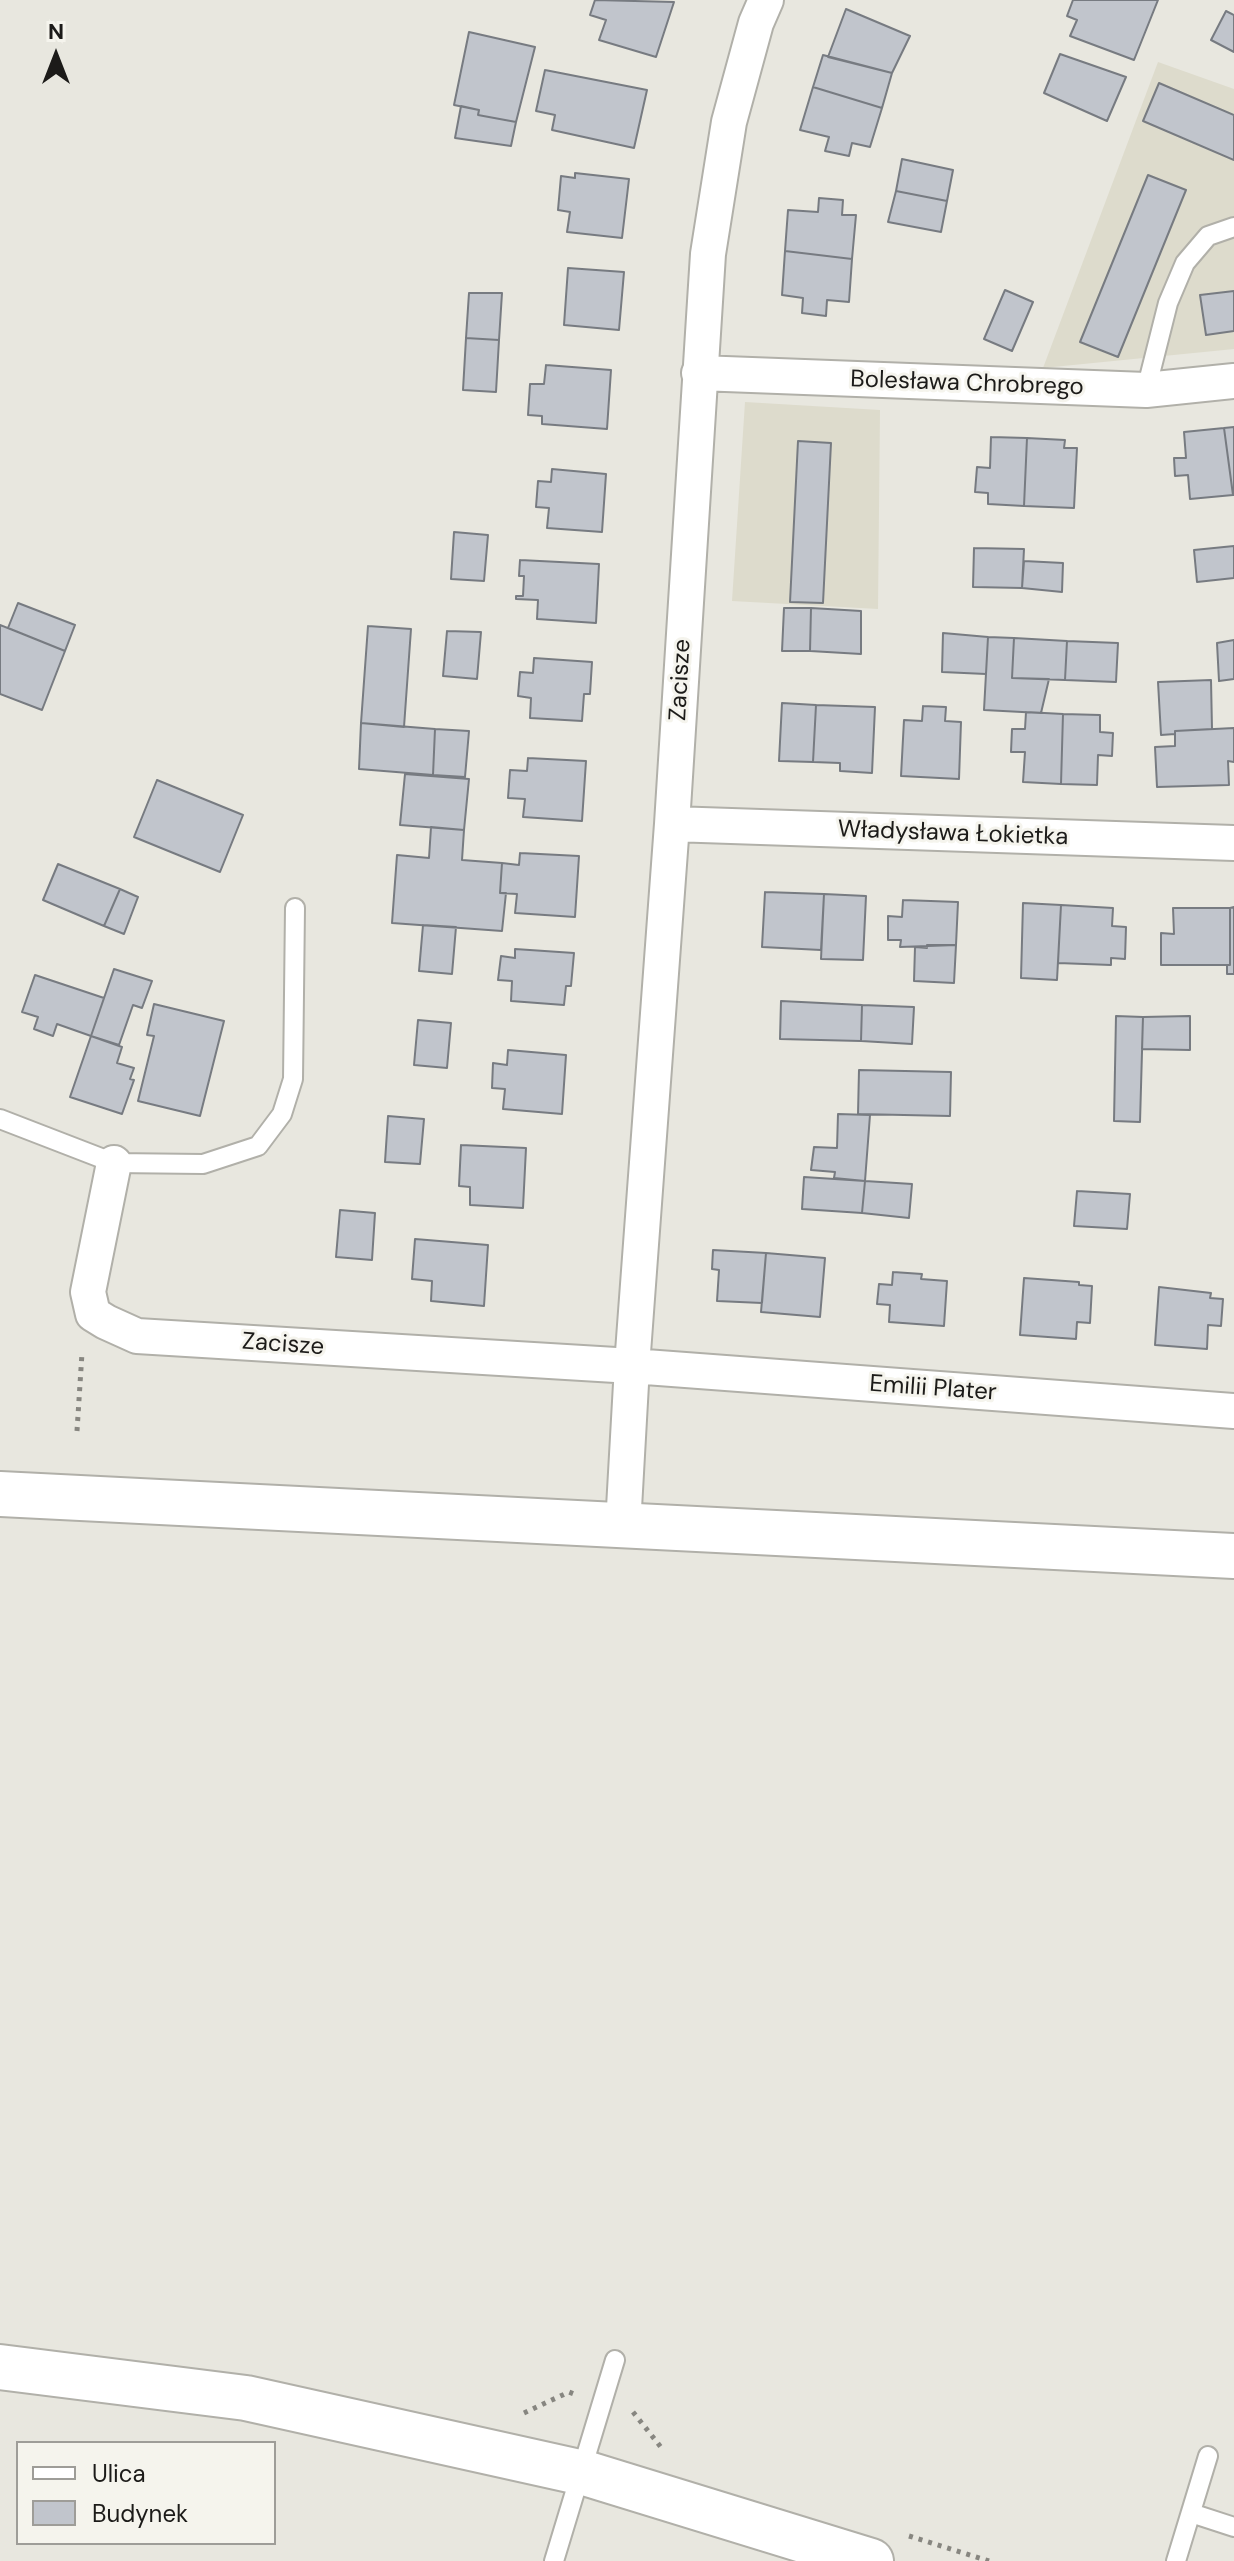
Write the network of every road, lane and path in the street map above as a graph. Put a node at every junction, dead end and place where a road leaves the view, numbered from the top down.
1 (766, 0) edge
2 (1234, 227) edge
3 (699, 373) junction
4 (1234, 381) edge
5 (1146, 390) junction
6 (672, 824) junction
7 (1234, 843) edge
8 (295, 908) dead end
9 (0, 1119) edge
10 (114, 1163) junction
11 (93, 1314) junction
12 (632, 1366) junction
13 (1234, 1411) edge
14 (77, 1431) dead end
15 (0, 1494) edge
16 (623, 1526) junction
17 (1234, 1556) edge
18 (615, 2360) dead end
19 (0, 2367) edge
20 (1208, 2456) dead end
21 (581, 2472) junction
22 (1191, 2513) junction
23 (1234, 2527) edge
24 (554, 2561) edge
25 (871, 2561) edge
26 (1176, 2561) edge

1 - 3 street, Zacisze
2 - 5 lane
3 - 5 street, Bolesława Chrobrego
3 - 6 street, Zacisze
4 - 5 street, Bolesława Chrobrego
6 - 7 street, Władysława Łokietka
6 - 12 street, Zacisze
8 - 10 lane
9 - 10 lane
10 - 11 street
11 - 12 street, Zacisze
11 - 14 path
12 - 13 street, Emilii Plater
12 - 16 street, Zacisze
15 - 16 street
16 - 17 street
18 - 21 lane
19 - 21 street
20 - 22 lane
21 - 24 lane
21 - 25 street
22 - 23 lane
22 - 26 lane

